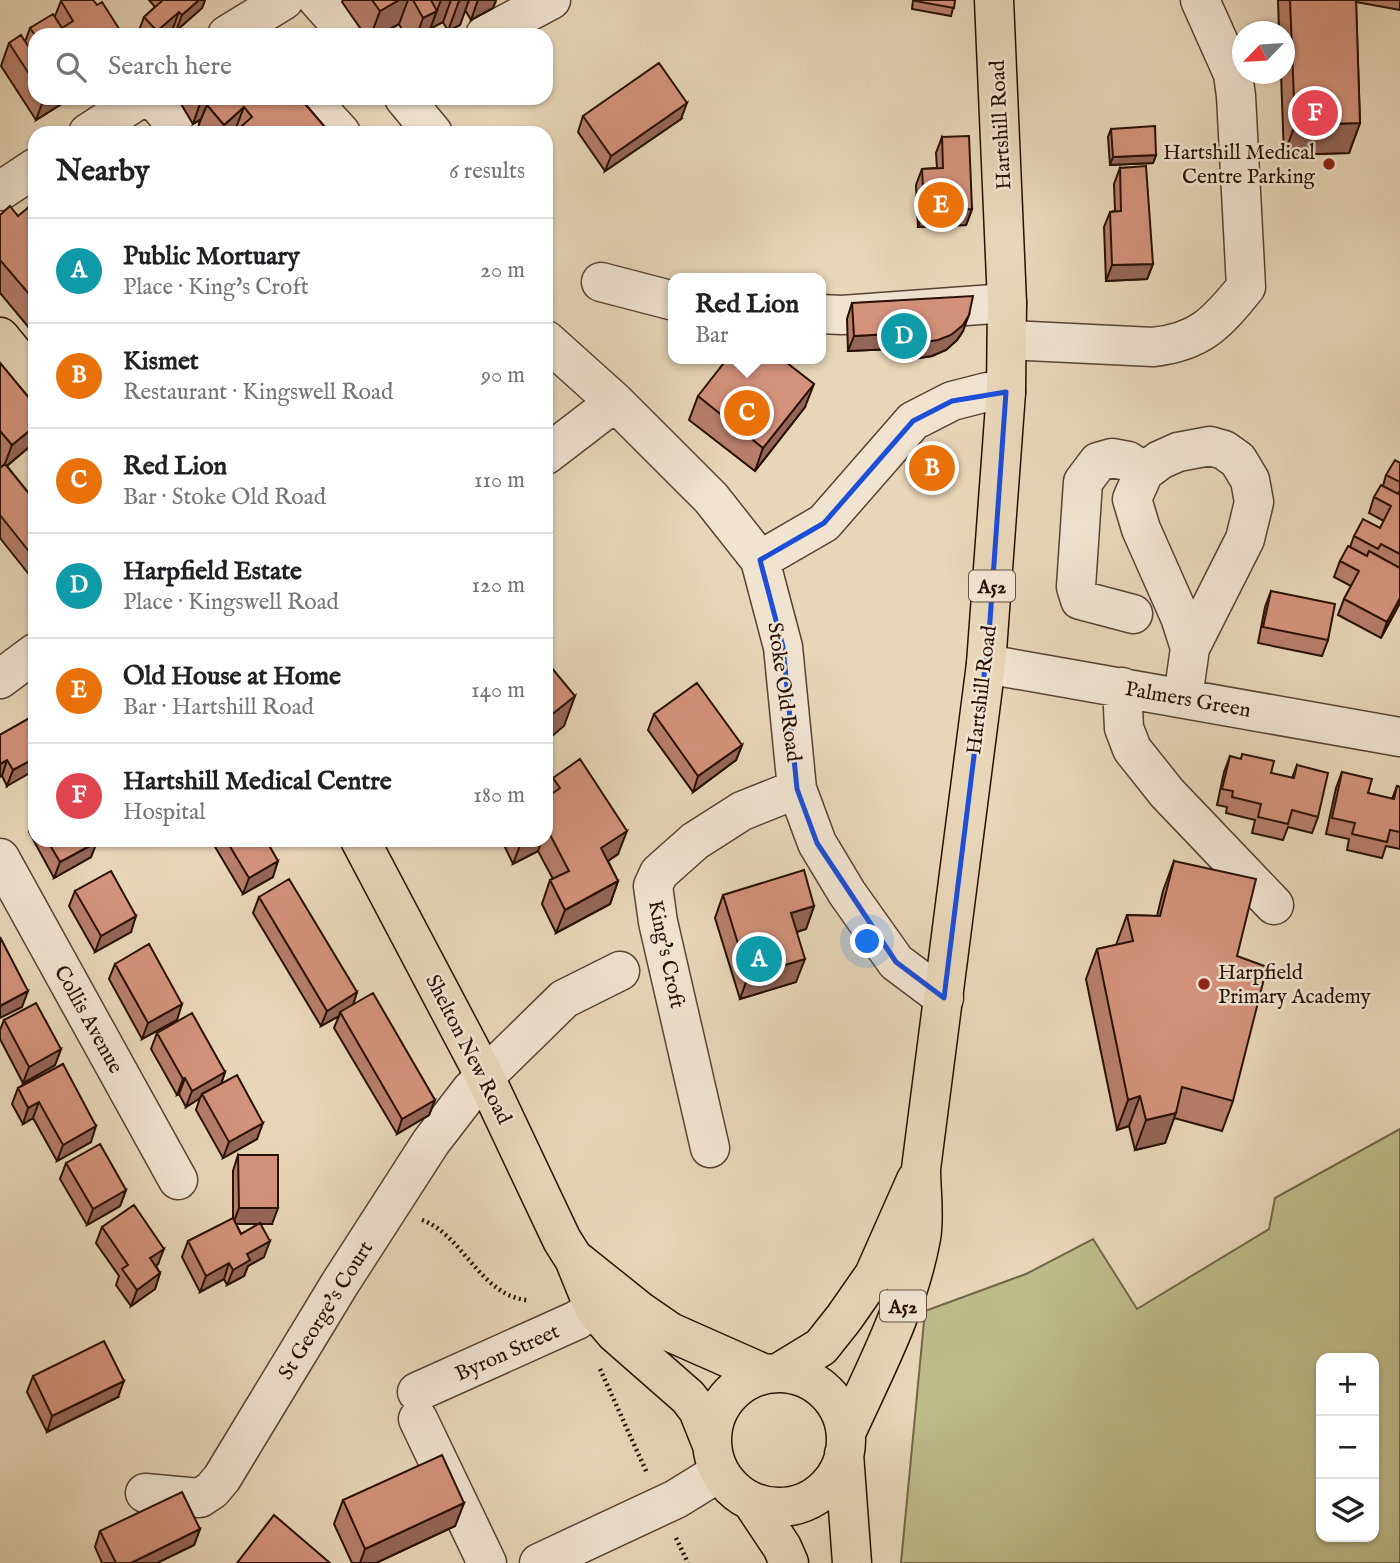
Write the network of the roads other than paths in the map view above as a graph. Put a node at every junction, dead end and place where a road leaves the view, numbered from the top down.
1 (284, 0) edge
2 (318, 0) edge
3 (551, 0) edge
4 (993, 0) edge
5 (1200, 0) edge
6 (235, 23) edge
7 (343, 28) edge
8 (498, 28) edge
9 (130, 105) edge
10 (159, 105) edge
11 (315, 105) edge
12 (410, 105) edge
13 (99, 126) edge
14 (176, 126) edge
15 (335, 126) edge
16 (427, 126) edge
17 (28, 173) edge
18 (0, 191) edge
19 (601, 282) dead end
20 (668, 299) edge
21 (826, 314) edge
22 (1007, 322) junction
23 (0, 337) edge
24 (553, 346) edge
25 (28, 371) edge
26 (1006, 391) junction
27 (615, 402) junction
28 (553, 450) edge
29 (1144, 472) junction
30 (760, 560) junction
31 (1133, 614) dead end
32 (1190, 648) junction
33 (28, 658) edge
34 (986, 664) junction
35 (0, 679) edge
36 (1122, 687) junction
37 (1183, 698) junction
38 (1397, 729) edge
39 (797, 789) junction
40 (364, 847) edge
41 (0, 858) edge
42 (1274, 905) dead end
43 (620, 971) dead end
44 (943, 998) junction
45 (485, 1077) junction
46 (710, 1148) dead end
47 (921, 1169) junction
48 (178, 1180) dead end
49 (574, 1259) junction
50 (594, 1308) junction
51 (773, 1373) junction
52 (845, 1444) junction
53 (715, 1459) junction
54 (145, 1493) dead end
55 (752, 1502) junction
56 (487, 1563) edge
57 (539, 1563) edge
58 (789, 1563) edge
59 (852, 1563) edge

1 - 6 street
2 - 7 street
3 - 8 street
4 - 22 main road, Hartshill Road / A52
5 - 22 street
9 - 13 street
10 - 14 street
11 - 15 street
12 - 16 street
17 - 18 street
19 - 20 street
21 - 22 street
22 - 26 main road, Hartshill Road / A52
23 - 25 main road
24 - 27 street, Stoke Old Road
26 - 30 street
26 - 34 main road, Hartshill Road / A52
27 - 28 street
27 - 30 street, Stoke Old Road
29 - 31 street
29 - 32 street
29 - 32 street
30 - 39 street, Stoke Old Road
32 - 37 street
33 - 35 street
34 - 36 street, Palmers Green
34 - 44 main road, Hartshill Road / A52
36 - 37 street, Palmers Green
36 - 42 street
37 - 38 street, Palmers Green
39 - 44 street, Stoke Old Road
39 - 46 street, King's Croft
40 - 45 main road, Shelton New Road
41 - 48 street, Collis Avenue
43 - 45 street, St George's Court
44 - 47 main road, Hartshill Road / A52
45 - 49 main road, Shelton New Road
45 - 54 street, St George's Court
47 - 51 main road, Hartshill Road / A52
47 - 52 main road, Hartshill Road / A52
49 - 50 main road, Shelton New Road
49 - 51 main road, Shelton New Road
50 - 53 main road, Shelton New Road
50 - 56 street, Byron Street
51 - 52 main road, A52
51 - 53 main road, A52
52 - 55 main road, A52
52 - 59 main road, A52
53 - 55 main road, A52
53 - 57 street
55 - 58 main road, A52

